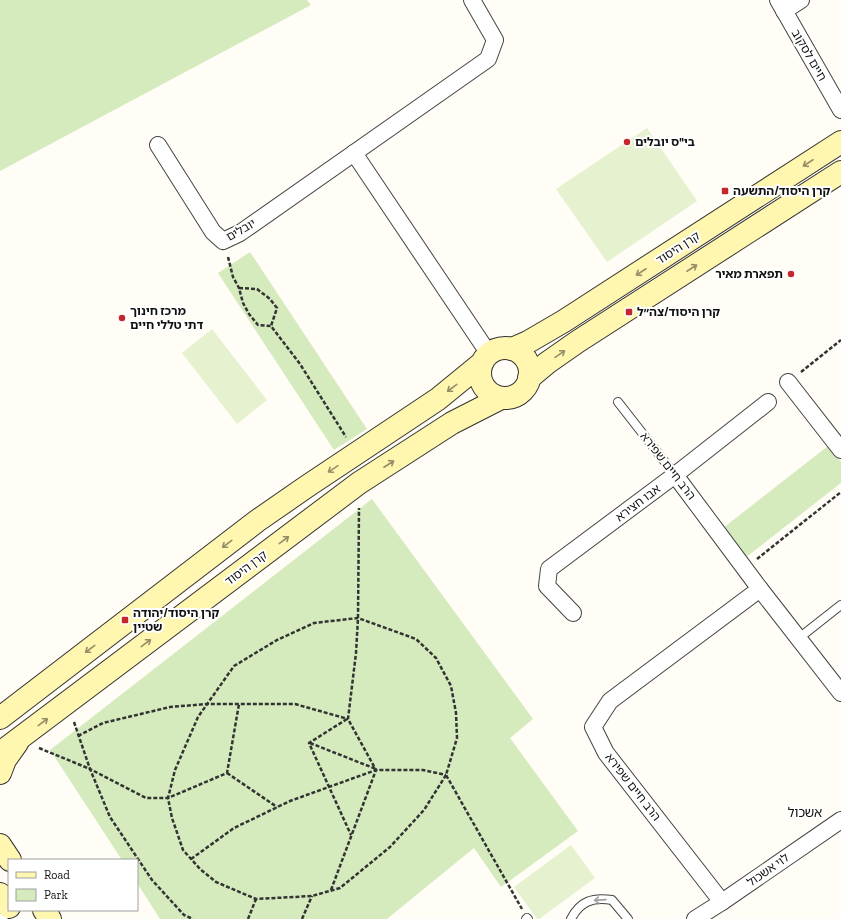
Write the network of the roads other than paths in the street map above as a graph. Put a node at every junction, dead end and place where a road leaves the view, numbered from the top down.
1 (472, 0) edge
2 (801, 0) edge
3 (781, 6) edge
4 (841, 110) edge
5 (841, 142) edge
6 (158, 146) dead end
7 (354, 153) junction
8 (841, 172) edge
9 (512, 349) junction
10 (486, 359) junction
11 (529, 378) junction
12 (788, 382) road end
13 (500, 398) junction
14 (618, 402) dead end
15 (768, 402) dead end
16 (841, 450) edge
17 (675, 475) junction
18 (760, 589) junction
19 (841, 605) edge
20 (573, 613) dead end
21 (799, 638) junction
22 (841, 692) edge
23 (1, 717) edge
24 (19, 739) junction
25 (0, 753) edge
26 (0, 773) edge
27 (839, 825) edge
28 (0, 845) edge
29 (9, 859) edge
30 (722, 902) junction
31 (571, 919) edge
32 (628, 919) edge
33 (695, 919) edge

1 - 7 street, יובלים
2 - 3 street
3 - 4 street, חיים לסקוב
5 -> 9 main road, קרן היסוד
6 - 7 street, יובלים
7 - 10 street
11 -> 8 main road, קרן היסוד
9 - 10 main road
9 - 11 main road
10 - 13 main road
10 -> 23 main road
11 - 13 main road
12 - 16 street
24 -> 13 main road, קרן היסוד
14 - 17 lane, הרב חיים שפירא
15 - 17 street, אבו חצירא
17 - 18 street, הרב חיים שפירא
17 - 20 street, אבו חצירא
18 - 21 street, הרב חיים שפירא
18 - 30 street, הרב חיים שפירא
19 - 21 lane
21 - 22 street, הרב חיים שפירא
24 - 25 main road, קרן היסוד
24 - 26 main road
27 - 30 street, לוי אשכול
28 - 29 main road
30 - 33 street, לוי אשכול
32 -> 31 lane

